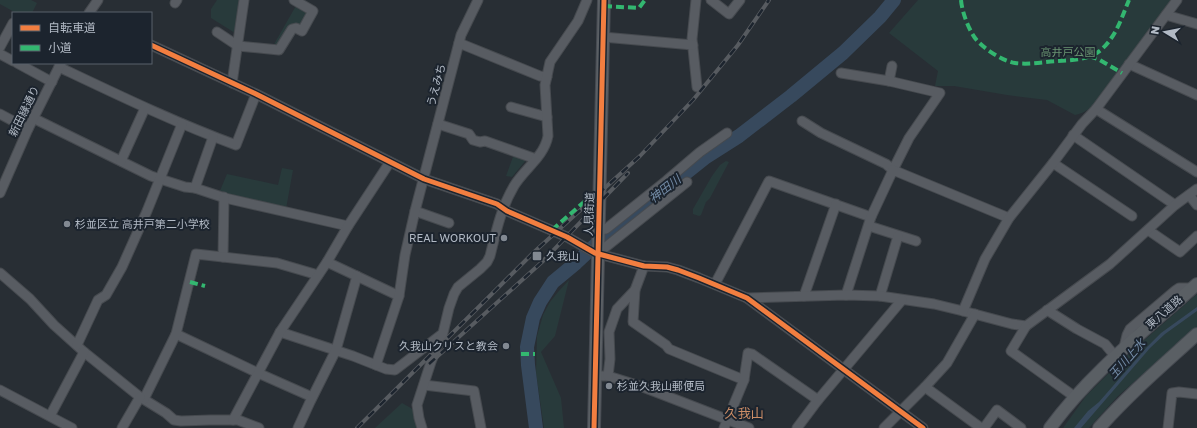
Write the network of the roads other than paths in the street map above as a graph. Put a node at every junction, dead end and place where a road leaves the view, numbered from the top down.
1 (98, 0) edge
2 (244, 0) edge
3 (294, 0) edge
4 (478, 0) edge
5 (587, 0) edge
6 (604, 0) edge
7 (696, 0) edge
8 (710, 0) edge
9 (740, 0) edge
10 (1177, 0) edge
11 (89, 12) edge
12 (1166, 15) junction
13 (12, 24) edge
14 (1197, 24) edge
15 (216, 32) dead end
16 (603, 37) junction
17 (459, 43) junction
18 (152, 45) edge
19 (693, 45) junction
20 (238, 46) junction
21 (0, 47) edge
22 (0, 54) edge
23 (12, 60) edge
24 (19, 64) edge
25 (1129, 64) junction
26 (60, 65) edge
27 (892, 66) dead end
28 (841, 73) dead end
29 (547, 77) junction
30 (890, 81) junction
31 (52, 82) junction
32 (232, 83) junction
33 (697, 87) dead end
34 (256, 94) junction
35 (1197, 95) edge
36 (512, 107) dead end
37 (145, 108) junction
38 (1096, 109) junction
39 (0, 114) edge
40 (33, 118) junction
41 (547, 118) junction
42 (802, 121) dead end
43 (182, 124) junction
44 (438, 124) junction
45 (28, 129) junction
46 (728, 133) dead end
47 (1073, 135) junction
48 (213, 137) junction
49 (536, 159) junction
50 (121, 161) junction
51 (390, 162) junction
52 (1053, 163) junction
53 (893, 170) junction
54 (1197, 172) edge
55 (424, 178) junction
56 (160, 179) junction
57 (687, 182) dead end
58 (195, 188) junction
59 (1197, 189) edge
60 (0, 193) edge
61 (1189, 196) junction
62 (224, 197) junction
63 (836, 204) junction
64 (1175, 205) junction
65 (1197, 205) edge
66 (503, 208) junction
67 (415, 211) junction
68 (1132, 216) dead end
69 (1009, 218) junction
70 (870, 222) junction
71 (450, 223) dead end
72 (348, 226) junction
73 (1148, 230) junction
74 (599, 234) junction
75 (898, 236) junction
76 (1197, 236) edge
77 (916, 242) dead end
78 (597, 253) junction
79 (223, 257) junction
80 (327, 262) junction
81 (644, 266) junction
82 (0, 273) edge
83 (318, 275) junction
84 (357, 276) junction
85 (715, 284) junction
86 (1195, 286) edge
87 (635, 290) junction
88 (846, 295) junction
89 (399, 296) junction
90 (804, 296) junction
91 (880, 296) junction
92 (747, 298) junction
93 (902, 300) junction
94 (1048, 310) junction
95 (963, 311) junction
96 (975, 314) junction
97 (1026, 326) junction
98 (280, 332) junction
99 (443, 333) junction
100 (176, 334) junction
101 (1197, 334) edge
102 (76, 346) junction
103 (336, 350) junction
104 (84, 352) junction
105 (1115, 356) junction
106 (376, 365) junction
107 (844, 370) junction
108 (258, 373) junction
109 (602, 376) junction
110 (744, 380) junction
111 (424, 385) junction
112 (925, 387) junction
113 (0, 390) edge
114 (1197, 394) edge
115 (312, 397) junction
116 (1075, 397) junction
117 (142, 398) junction
118 (818, 400) junction
119 (900, 411) junction
120 (50, 416) junction
121 (230, 423) edge
122 (726, 424) edge
123 (72, 428) edge
124 (122, 428) edge
125 (259, 428) edge
126 (298, 428) edge
127 (422, 428) edge
128 (481, 428) edge
129 (594, 428) edge
130 (749, 428) edge
131 (797, 428) edge
132 (884, 428) edge
133 (923, 428) edge
134 (983, 428) edge
135 (1021, 428) edge
136 (1050, 428) edge
137 (1099, 428) edge
138 (1168, 428) edge

1 - 11 street
2 - 20 street
3 - 20 street
4 - 17 street, うえみち
5 - 29 street
6 - 16 main road, 人見街道
7 - 19 street
8 - 9 street
10 - 12 street
12 - 14 street
12 - 25 street
13 - 21 street
15 - 20 street
16 - 19 street
16 - 74 main road, 人見街道
17 - 29 street
17 - 44 street, うえみち
18 - 32 street
19 - 33 street
20 - 32 street
22 - 23 street
24 - 31 street
25 - 35 street
25 - 38 street
26 - 31 street, 新田縁通り
26 - 37 street
27 - 30 street
28 - 30 street
29 - 41 street
30 - 53 street
31 - 40 street, 新田縁通り
32 - 34 street
34 - 48 street
34 - 51 street
36 - 41 street
37 - 43 street
37 - 50 street
38 - 47 street
38 - 54 street
39 - 45 street
40 - 45 street, 新田縁通り
40 - 50 street
41 - 49 street
42 - 53 street
43 - 48 street
43 - 56 street
44 - 49 street
44 - 55 street, うえみち
45 - 60 street, 新田縁通り
46 - 74 street
47 - 52 street
47 - 64 street
48 - 58 street
49 - 66 street
50 - 56 street
51 - 55 street
51 - 72 street
52 - 68 street
52 - 69 street
53 - 69 street
53 - 70 street
55 - 66 street
55 - 67 street, うえみち
56 - 58 street
56 - 102 street
57 - 78 street
58 - 62 street
59 - 61 street
61 - 64 street
61 - 65 street
62 - 72 street
62 - 79 street
63 - 70 street
63 - 85 street
63 - 90 street
64 - 73 street
66 - 78 street
66 - 99 street
67 - 71 street
67 - 89 street, うえみち
69 - 95 street
70 - 75 street
70 - 88 street
72 - 80 street
73 - 76 street
73 - 94 street
74 - 78 main road, 人見街道
75 - 77 street
75 - 91 street
78 - 81 street
78 - 109 main road, 人見街道
79 - 83 street
79 - 100 street
80 - 83 street
80 - 84 street
81 - 85 street
81 - 87 street
82 - 102 street
83 - 98 street
84 - 89 street
84 - 103 street
85 - 92 street
86 - 105 main road, 東八道路
87 - 109 street
87 - 110 street
88 - 90 street
88 - 91 street
89 - 106 street, うえみち
90 - 92 street
91 - 93 street
92 - 107 street
93 - 95 street
93 - 107 street
94 - 97 street
94 - 105 street
95 - 96 street
96 - 97 street
96 - 112 street
97 - 116 street
98 - 103 street
98 - 108 street
99 - 106 street
99 - 111 street
100 - 108 street
100 - 117 street
101 - 137 main road
102 - 104 street
103 - 106 street
103 - 115 street
104 - 117 street
104 - 120 street
105 - 116 main road, 東八道路
107 - 118 street
107 - 119 street
108 - 115 street
108 - 121 street
109 - 122 street
109 - 129 main road, 人見街道
110 - 118 street
110 - 122 street
111 - 127 street
111 - 128 street
112 - 119 street
112 - 134 street
113 - 120 street
114 - 138 street
115 - 126 street
116 - 136 main road, 東八道路
117 - 121 street
117 - 124 street
118 - 131 street
119 - 132 street
119 - 133 street
120 - 123 street
121 - 125 street
122 - 130 street
134 - 135 street

